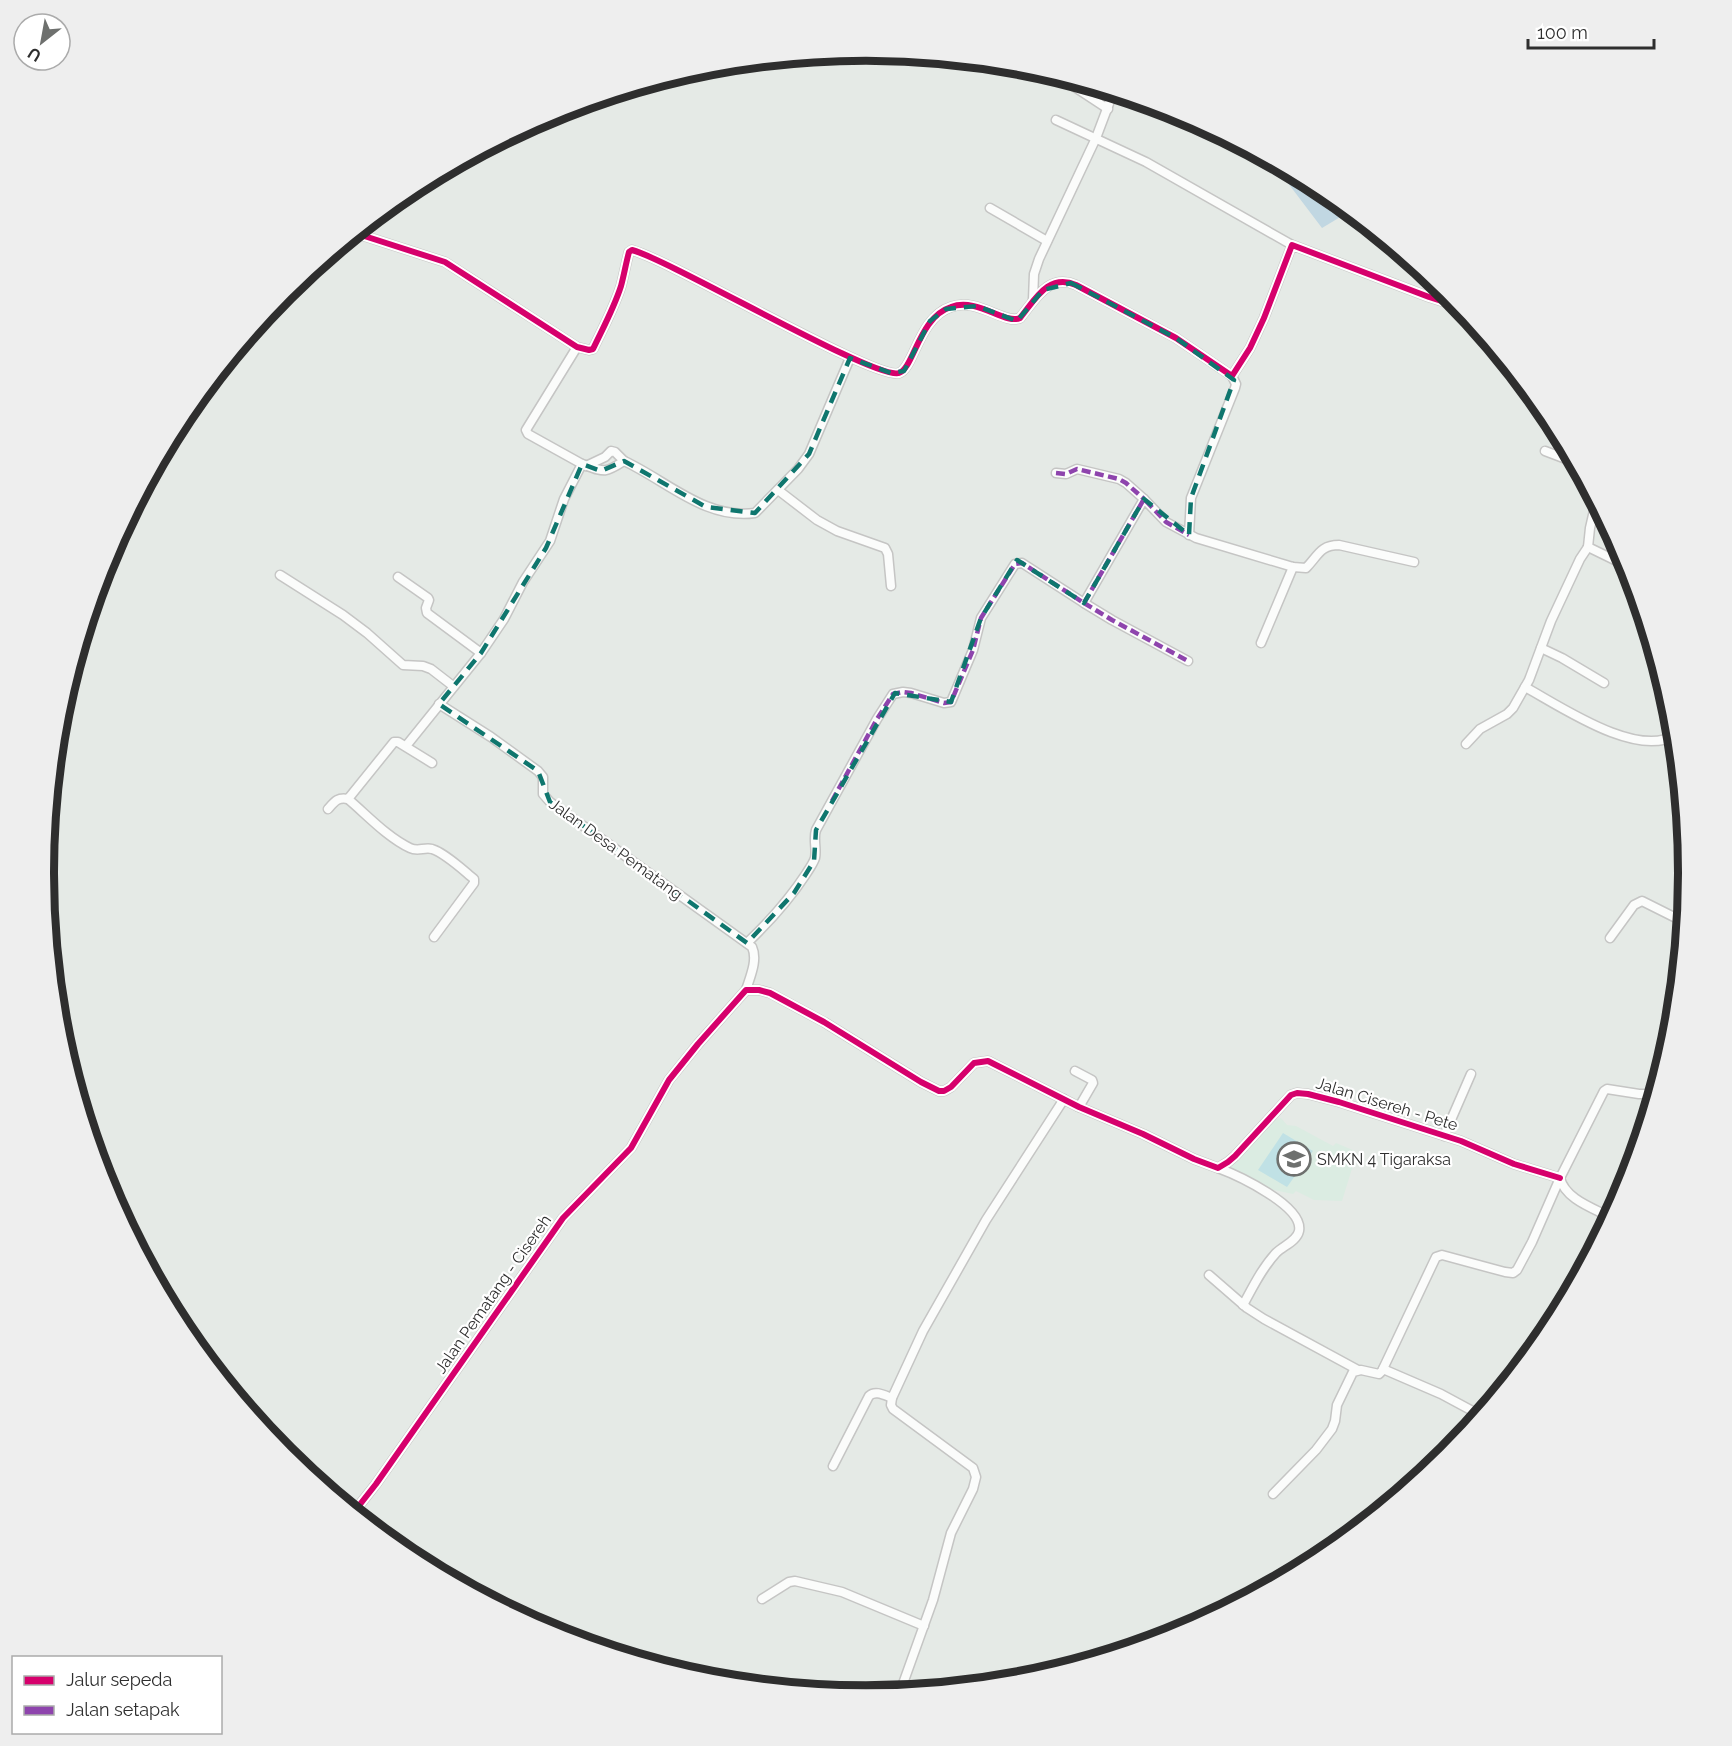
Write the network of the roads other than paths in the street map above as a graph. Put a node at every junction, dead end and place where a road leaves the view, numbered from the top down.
1 (1079, 90) edge
2 (1111, 99) edge
3 (1108, 109) junction
4 (1056, 120) dead end
5 (1096, 138) junction
6 (990, 208) dead end
7 (364, 236) edge
8 (1047, 241) junction
9 (1292, 245) junction
10 (1033, 301) junction
11 (1442, 301) edge
12 (577, 347) junction
13 (850, 358) junction
14 (1232, 376) junction
15 (1545, 452) dead end
16 (1564, 458) edge
17 (624, 460) junction
18 (584, 465) junction
19 (1056, 473) dead end
20 (778, 490) junction
21 (1144, 499) junction
22 (1593, 513) edge
23 (1188, 535) junction
24 (1588, 547) junction
25 (1615, 560) edge
26 (1414, 562) dead end
27 (1293, 567) junction
28 (280, 575) dead end
29 (398, 577) dead end
30 (891, 586) dead end
31 (1084, 603) junction
32 (1261, 643) dead end
33 (1541, 648) junction
34 (481, 653) junction
35 (1188, 661) dead end
36 (1604, 683) dead end
37 (453, 686) junction
38 (1525, 687) junction
39 (439, 705) junction
40 (1666, 738) edge
41 (1466, 744) dead end
42 (406, 746) junction
43 (432, 763) dead end
44 (348, 799) junction
45 (328, 809) dead end
46 (1676, 918) edge
47 (434, 937) dead end
48 (1610, 938) dead end
49 (747, 943) junction
50 (746, 990) junction
51 (1075, 1071) dead end
52 (1471, 1074) dead end
53 (1647, 1094) edge
54 (1064, 1099) junction
55 (1079, 1107) junction
56 (1444, 1136) junction
57 (1218, 1168) junction
58 (1560, 1178) junction
59 (1603, 1213) edge
60 (1209, 1275) dead end
61 (1243, 1305) junction
62 (1358, 1370) junction
63 (1383, 1370) junction
64 (892, 1398) junction
65 (1473, 1411) edge
66 (833, 1466) dead end
67 (1273, 1494) dead end
68 (359, 1506) edge
69 (762, 1599) dead end
70 (924, 1626) junction
71 (903, 1684) edge

1 - 3 street
2 - 3 street
3 - 5 street
4 - 5 street
5 - 8 street
5 - 9 street
6 - 8 street
7 - 12 street
8 - 10 street
9 - 11 street
9 - 14 street
10 - 13 street
10 - 14 street
12 - 13 street
12 - 18 street
13 - 20 street
14 - 23 street
15 - 16 street
17 - 18 street
17 - 18 street
17 - 20 street
18 - 34 street
19 - 21 street
20 - 30 street
21 - 23 street
21 - 31 street
22 - 24 street
23 - 27 street
24 - 25 street
24 - 33 street
26 - 27 street
27 - 32 street
28 - 37 street
29 - 34 street
31 - 35 street
31 - 49 street
33 - 36 street
33 - 38 street
34 - 37 street
37 - 39 street
38 - 40 street
38 - 41 street
39 - 42 street
39 - 49 street, Jalan Desa Pematang
42 - 43 street
42 - 44 street
44 - 45 street
44 - 47 street
46 - 48 street
49 - 50 street
50 - 54 street
50 - 68 street, Jalan Pematang - Cisereh
51 - 55 street
52 - 56 street
53 - 58 street
54 - 55 street
54 - 64 street
55 - 57 street
56 - 57 street, Jalan Cisereh - Pete
56 - 58 street, Jalan Cisereh - Pete
57 - 61 street
58 - 59 street
58 - 63 street
60 - 61 street
61 - 62 street
62 - 63 street
62 - 67 street
63 - 65 street
64 - 66 street
64 - 70 street
69 - 70 street
70 - 71 street

